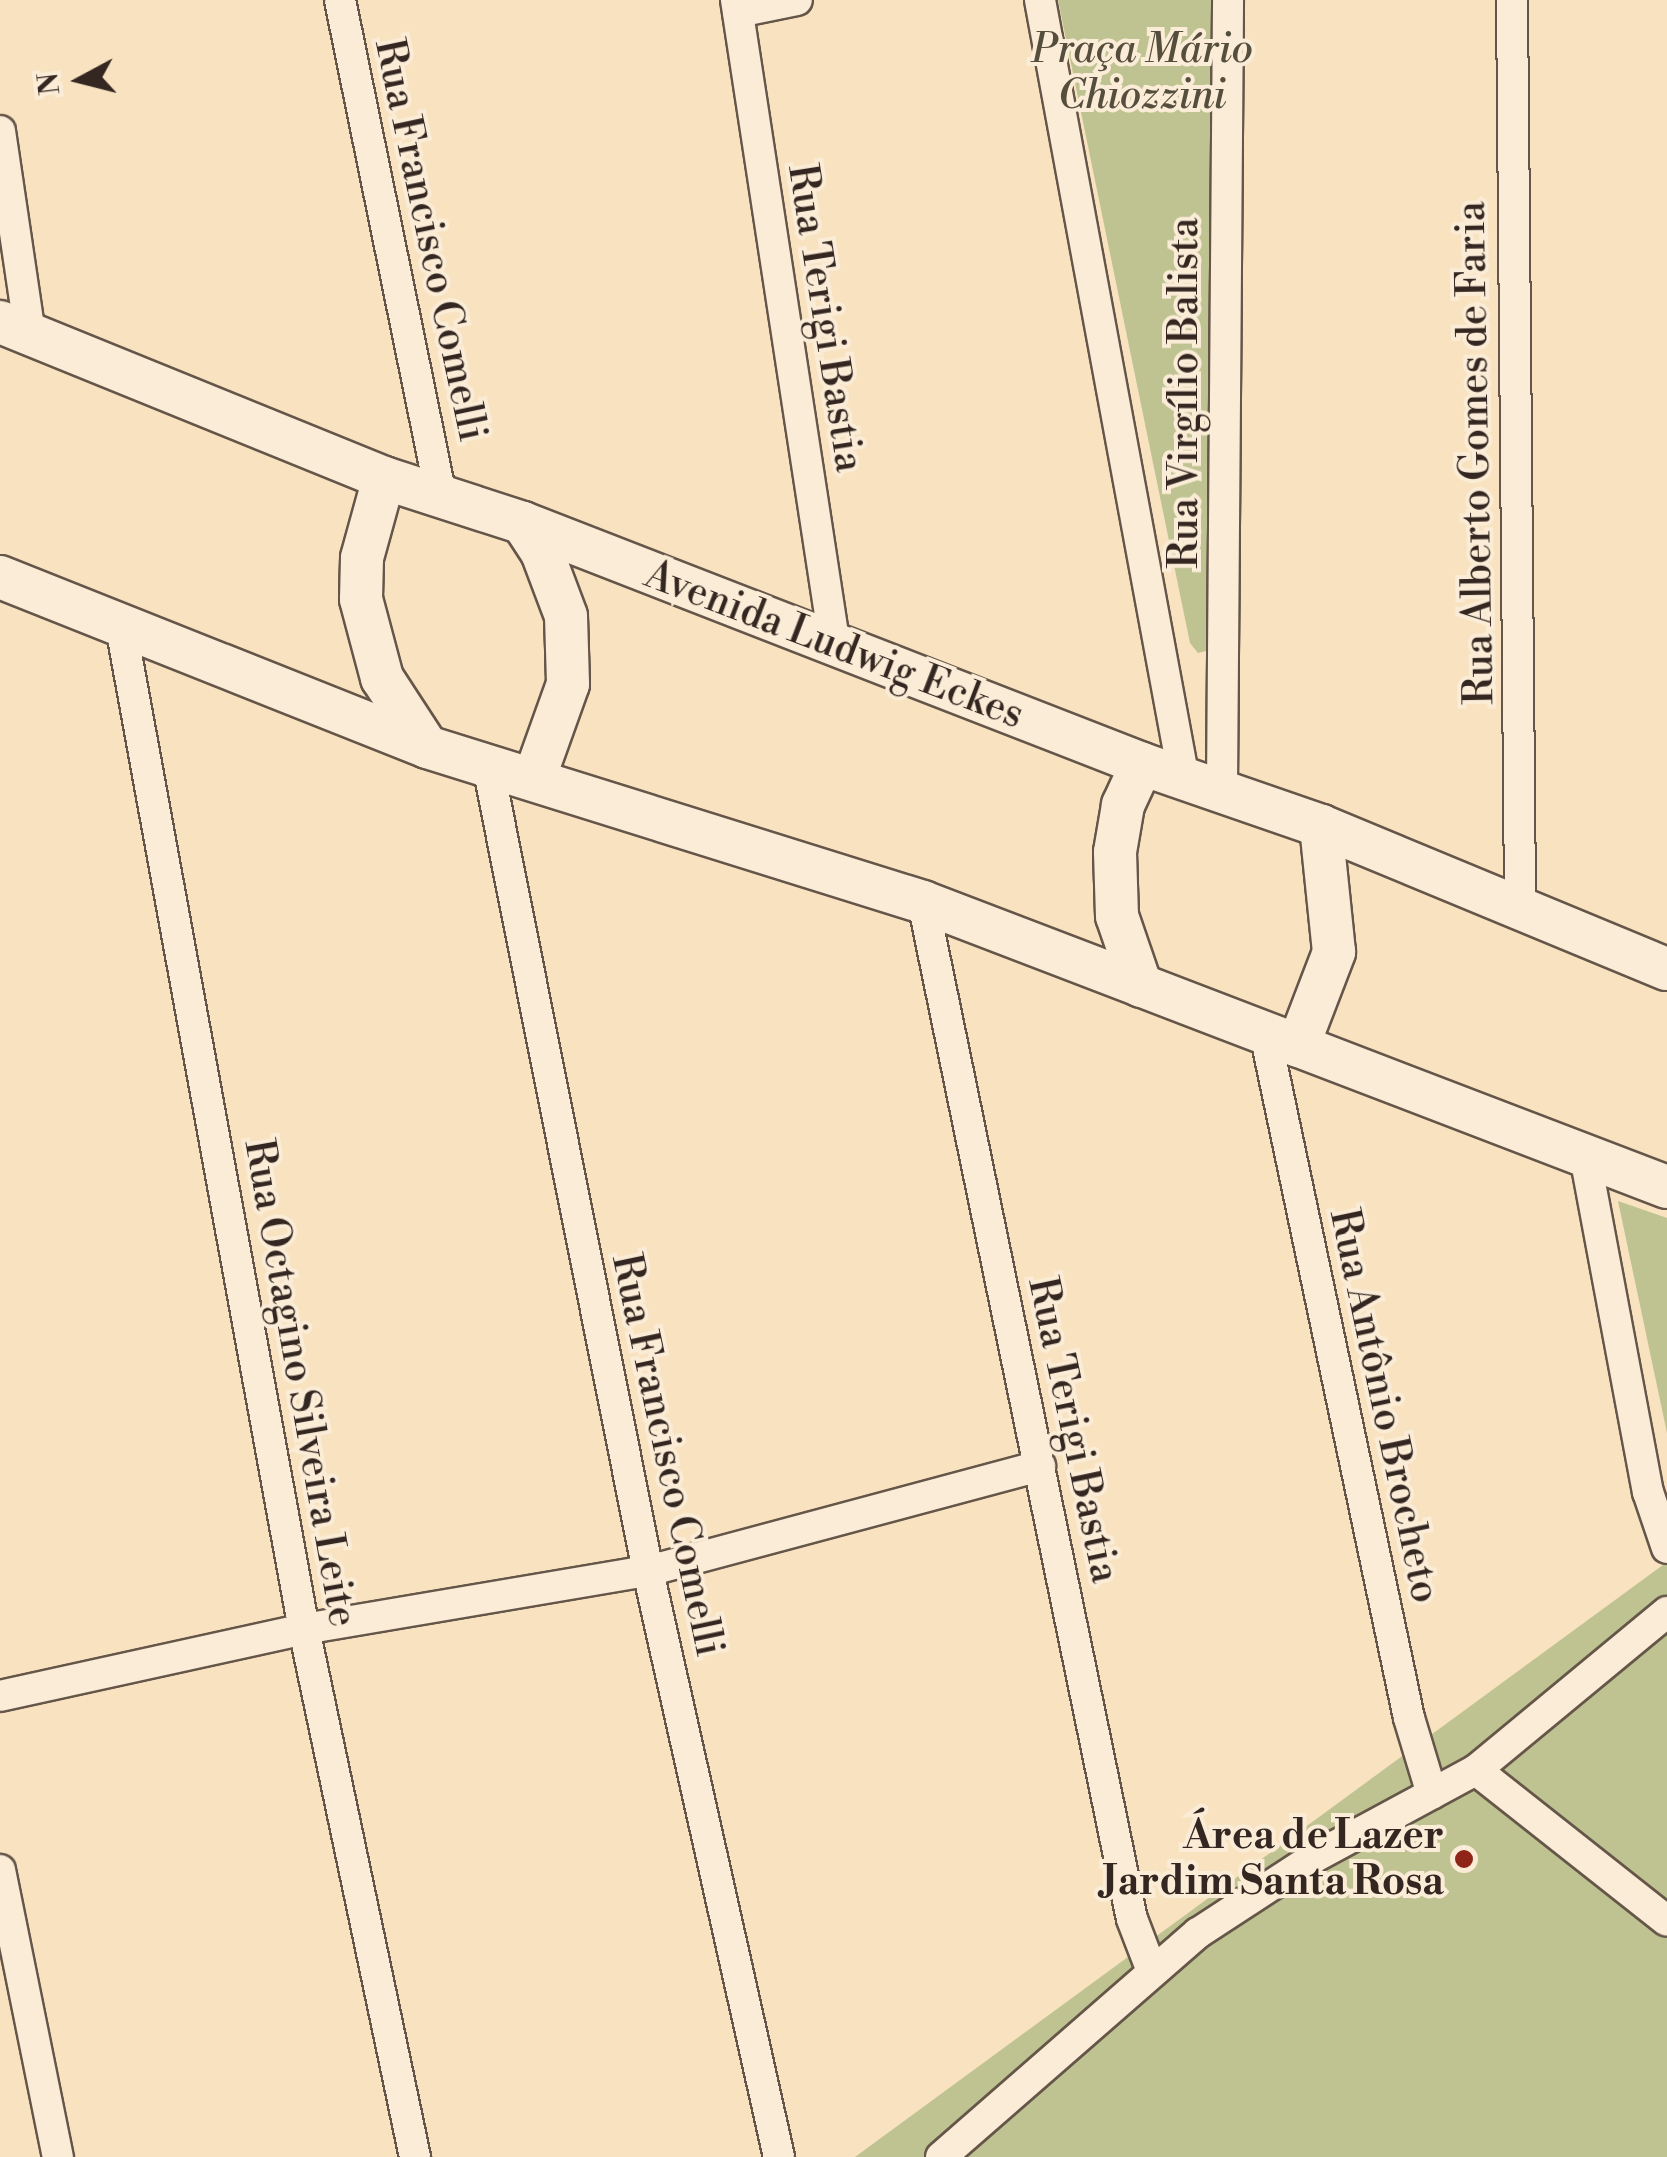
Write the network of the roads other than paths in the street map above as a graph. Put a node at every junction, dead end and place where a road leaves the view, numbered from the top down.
1 (340, 0) edge
2 (797, 0) edge
3 (1040, 0) edge
4 (1228, 0) edge
5 (1512, 0) edge
6 (737, 6) edge
7 (0, 131) edge
8 (15, 328) edge
9 (384, 478) junction
10 (441, 496) junction
11 (523, 523) junction
12 (0, 577) edge
13 (120, 621) junction
14 (835, 648) junction
15 (427, 747) junction
16 (1142, 764) junction
17 (488, 766) junction
18 (534, 779) junction
19 (1203, 781) junction
20 (1321, 826) junction
21 (923, 902) junction
22 (1520, 906) junction
23 (1667, 969) edge
24 (1141, 986) junction
25 (1282, 1040) junction
26 (1585, 1156) junction
27 (1667, 1188) edge
28 (1040, 1466) junction
29 (1667, 1548) edge
30 (648, 1571) junction
31 (1667, 1612) edge
32 (304, 1628) junction
33 (0, 1696) edge
34 (1476, 1770) junction
35 (1432, 1794) junction
36 (0, 1870) edge
37 (1667, 1921) edge
38 (1152, 1971) junction
39 (58, 2157) edge
40 (415, 2157) edge
41 (779, 2157) edge
42 (941, 2157) edge

1 - 10 street, Rua Francisco Comelli
2 - 6 street
3 - 19 street
4 - 19 street, Rua Virgílio Balista
5 - 22 street, Rua Alberto Gomes de Faria
6 - 14 street, Rua Terigi Bastia
7 - 8 street
8 - 9 main road, Avenida Ludwig Eckes
9 - 10 main road, Avenida Ludwig Eckes
9 - 15 main road
10 - 11 main road, Avenida Ludwig Eckes
11 - 14 main road, Avenida Ludwig Eckes
11 - 18 main road
12 - 13 main road
13 - 15 main road
13 - 32 street, Rua Octagino Silveira Leite
14 - 16 main road, Avenida Ludwig Eckes
15 - 17 main road
16 - 19 main road, Avenida Ludwig Eckes
16 - 24 main road
17 - 18 main road
17 - 30 street, Rua Francisco Comelli
18 - 21 main road
19 - 20 main road, Avenida Ludwig Eckes
20 - 22 main road, Avenida Ludwig Eckes
20 - 25 main road
21 - 24 main road
21 - 28 street, Rua Terigi Bastia
22 - 23 main road, Avenida Ludwig Eckes
24 - 25 main road
25 - 26 main road
25 - 35 street, Rua Antônio Brocheto
26 - 27 main road
26 - 29 street
28 - 30 street
28 - 38 street, Rua Terigi Bastia
30 - 32 street
30 - 41 street, Rua Francisco Comelli
31 - 34 street
32 - 33 street
32 - 40 street, Rua Octagino Silveira Leite
34 - 35 street
34 - 37 street
35 - 38 street
36 - 39 street
38 - 42 street

